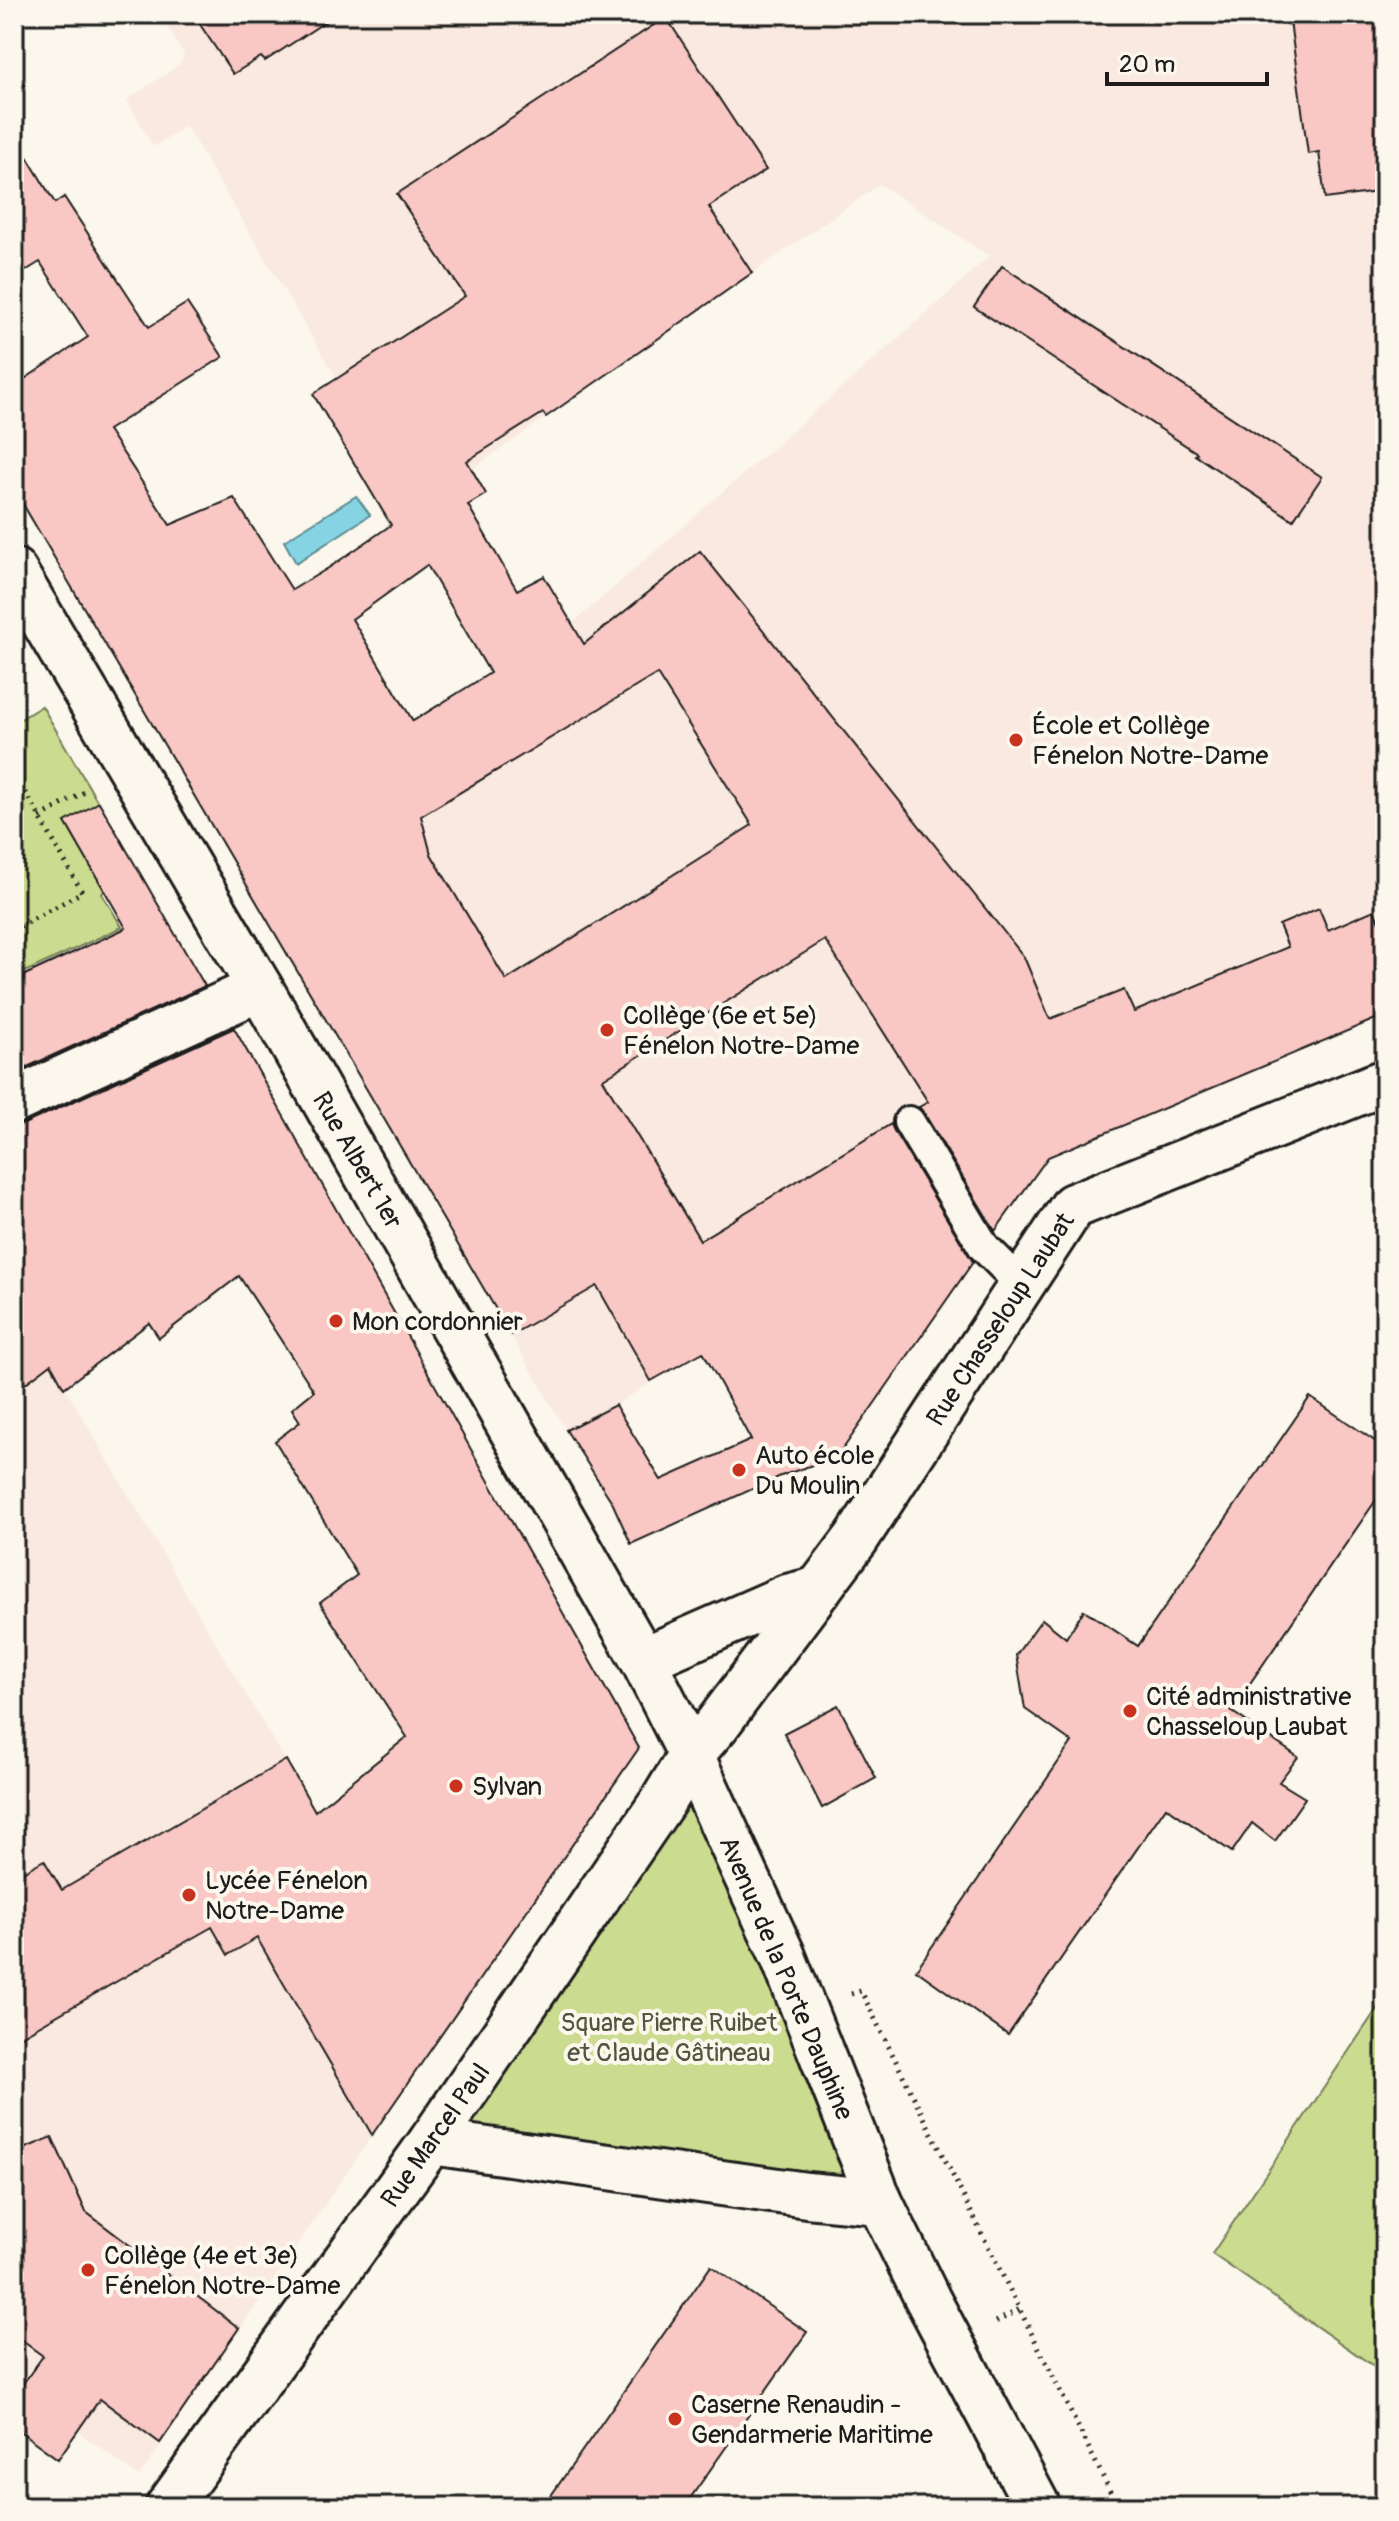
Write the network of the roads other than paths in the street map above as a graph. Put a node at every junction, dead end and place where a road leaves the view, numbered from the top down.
1 (14, 571) edge
2 (260, 988) junction
3 (1385, 1082) edge
4 (14, 1101) edge
5 (909, 1122) dead end
6 (1022, 1285) junction
7 (819, 1589) junction
8 (643, 1660) junction
9 (691, 1755) junction
10 (431, 2142) junction
11 (880, 2202) junction
12 (168, 2507) edge
13 (1038, 2507) edge

1 - 2 street, Rue Albert 1er
2 - 4 street
2 - 8 street, Rue Albert 1er
3 - 6 street, Rue Chasseloup Laubat
5 - 6 lane
6 - 7 street, Rue Chasseloup Laubat
7 - 8 street
7 - 9 street, Rue Chasseloup Laubat
8 - 9 street, Rue Albert 1er
9 - 10 street, Rue Marcel Paul
9 - 11 street, Avenue de la Porte Dauphine
10 - 11 street
10 - 12 street, Rue Marcel Paul
11 - 13 street, Avenue de la Porte Dauphine

